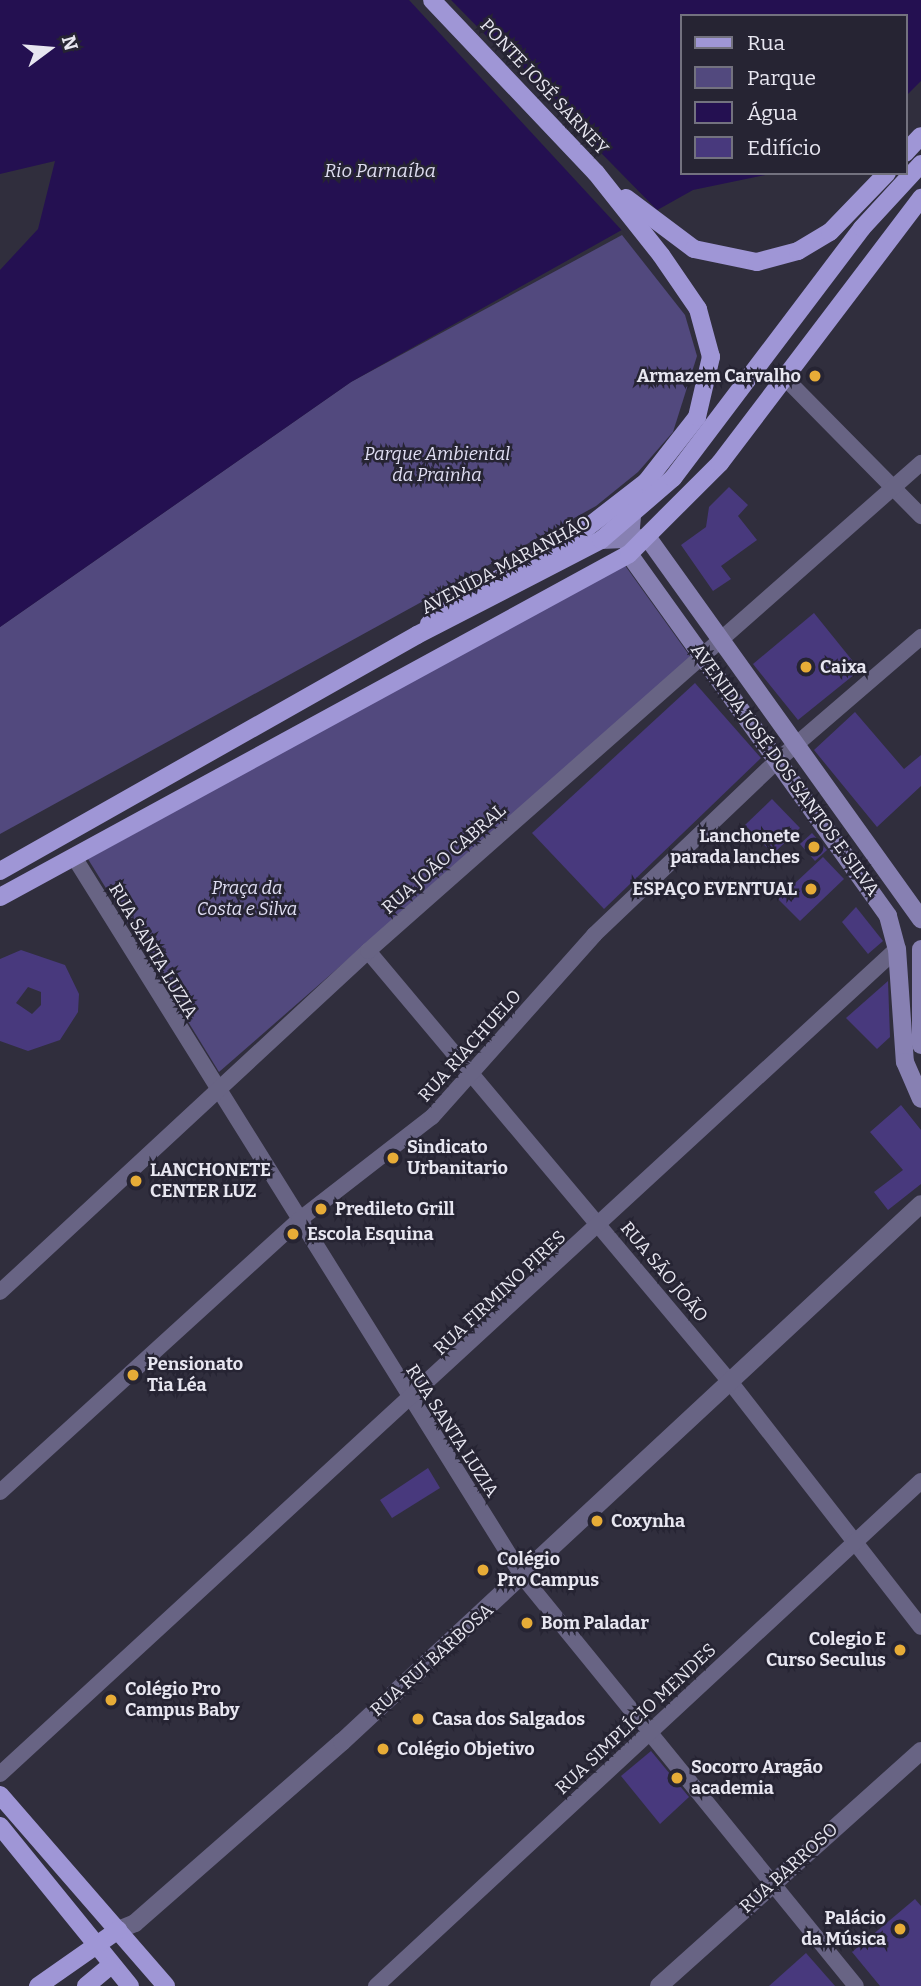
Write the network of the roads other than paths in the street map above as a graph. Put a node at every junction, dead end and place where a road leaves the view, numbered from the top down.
1 (432, 0) edge
2 (921, 136) edge
3 (907, 151) edge
4 (921, 164) edge
5 (596, 173) junction
6 (885, 175) edge
7 (921, 198) edge
8 (785, 378) junction
9 (921, 463) edge
10 (894, 488) junction
11 (632, 516) junction
12 (921, 516) edge
13 (601, 540) junction
14 (636, 544) junction
15 (417, 635) junction
16 (921, 637) edge
17 (723, 644) junction
18 (704, 658) junction
19 (795, 749) junction
20 (778, 760) junction
21 (74, 857) junction
22 (0, 871) edge
23 (0, 897) edge
24 (921, 919) edge
25 (897, 949) junction
26 (921, 949) edge
27 (368, 951) junction
28 (921, 1045) edge
29 (472, 1077) junction
30 (218, 1095) junction
31 (921, 1099) edge
32 (921, 1204) edge
33 (299, 1220) junction
34 (600, 1225) junction
35 (0, 1292) edge
36 (731, 1382) junction
37 (410, 1403) junction
38 (921, 1481) edge
39 (0, 1492) edge
40 (853, 1543) junction
41 (523, 1577) junction
42 (921, 1627) edge
43 (653, 1730) junction
44 (921, 1751) edge
45 (0, 1774) edge
46 (0, 1795) edge
47 (0, 1826) edge
48 (774, 1881) junction
49 (118, 1930) junction
50 (93, 1942) junction
51 (111, 1965) junction
52 (38, 1986) edge
53 (86, 1986) edge
54 (130, 1986) edge
55 (166, 1986) edge
56 (376, 1986) edge
57 (659, 1986) edge
58 (856, 1986) edge

1 - 5 main road, PONTE JOSÉ SARNEY
2 - 3 main road
4 - 11 main road, AVENIDA MARANHÃO
5 - 6 main road, PONTE JOSÉ SARNEY
5 - 15 main road, PONTE JOSÉ SARNEY
7 - 8 main road
8 - 10 street
8 - 14 main road
9 - 10 street, RUA JOÃO CABRAL
10 - 12 street
10 - 17 street, RUA JOÃO CABRAL
11 - 13 main road, AVENIDA MARANHÃO
11 - 14 main road
13 - 14 main road
13 - 15 main road, AVENIDA MARANHÃO
14 - 17 main road, AVENIDA JOSÉ DOS SANTOS E SILVA
14 - 18 main road, AVENIDA JOSÉ DOS SANTOS E SILVA
14 - 21 main road
15 - 22 main road, AVENIDA MARANHÃO
16 - 19 street, RUA RIACHUELO
17 - 18 street, RUA JOÃO CABRAL
17 - 19 main road, AVENIDA JOSÉ DOS SANTOS E SILVA
18 - 20 main road, AVENIDA JOSÉ DOS SANTOS E SILVA
18 - 27 street, RUA JOÃO CABRAL
19 - 20 street, RUA RIACHUELO
19 - 24 main road, AVENIDA JOSÉ DOS SANTOS E SILVA
20 - 25 main road, AVENIDA JOSÉ DOS SANTOS E SILVA
20 - 29 street, RUA RIACHUELO
21 - 23 main road
21 - 30 street, RUA SANTA LUZIA
25 - 31 main road, AVENIDA JOSÉ DOS SANTOS E SILVA
25 - 34 street, RUA FIRMINO PIRES
26 - 28 main road
27 - 29 street, RUA SÃO JOÃO
27 - 30 street, RUA JOÃO CABRAL
29 - 33 street, RUA RIACHUELO
29 - 34 street, RUA SÃO JOÃO
30 - 33 street, RUA SANTA LUZIA
30 - 35 street, RUA JOÃO CABRAL
32 - 36 street, RUA RUI BARBOSA
33 - 37 street, RUA SANTA LUZIA
33 - 39 street, RUA RIACHUELO
34 - 36 street, RUA SÃO JOÃO
34 - 37 street, RUA FIRMINO PIRES
36 - 40 street, RUA SÃO JOÃO
36 - 41 street, RUA RUI BARBOSA
37 - 41 street, RUA SANTA LUZIA
37 - 45 street, RUA FIRMINO PIRES
38 - 40 street, RUA SIMPLÍCIO MENDES
40 - 42 street, RUA SÃO JOÃO
40 - 43 street, RUA SIMPLÍCIO MENDES
41 - 43 street, RUA SANTA LUZIA
41 - 49 street, RUA RUI BARBOSA
43 - 48 street, RUA SANTA LUZIA
43 - 56 street, RUA SIMPLÍCIO MENDES
44 - 48 street, RUA BARROSO
46 - 49 main road
47 - 50 main road
48 - 57 street, RUA BARROSO
48 - 58 street, RUA SANTA LUZIA
49 - 50 main road
49 - 55 main road
50 - 51 main road
50 - 52 main road
51 - 53 main road
51 - 54 main road

